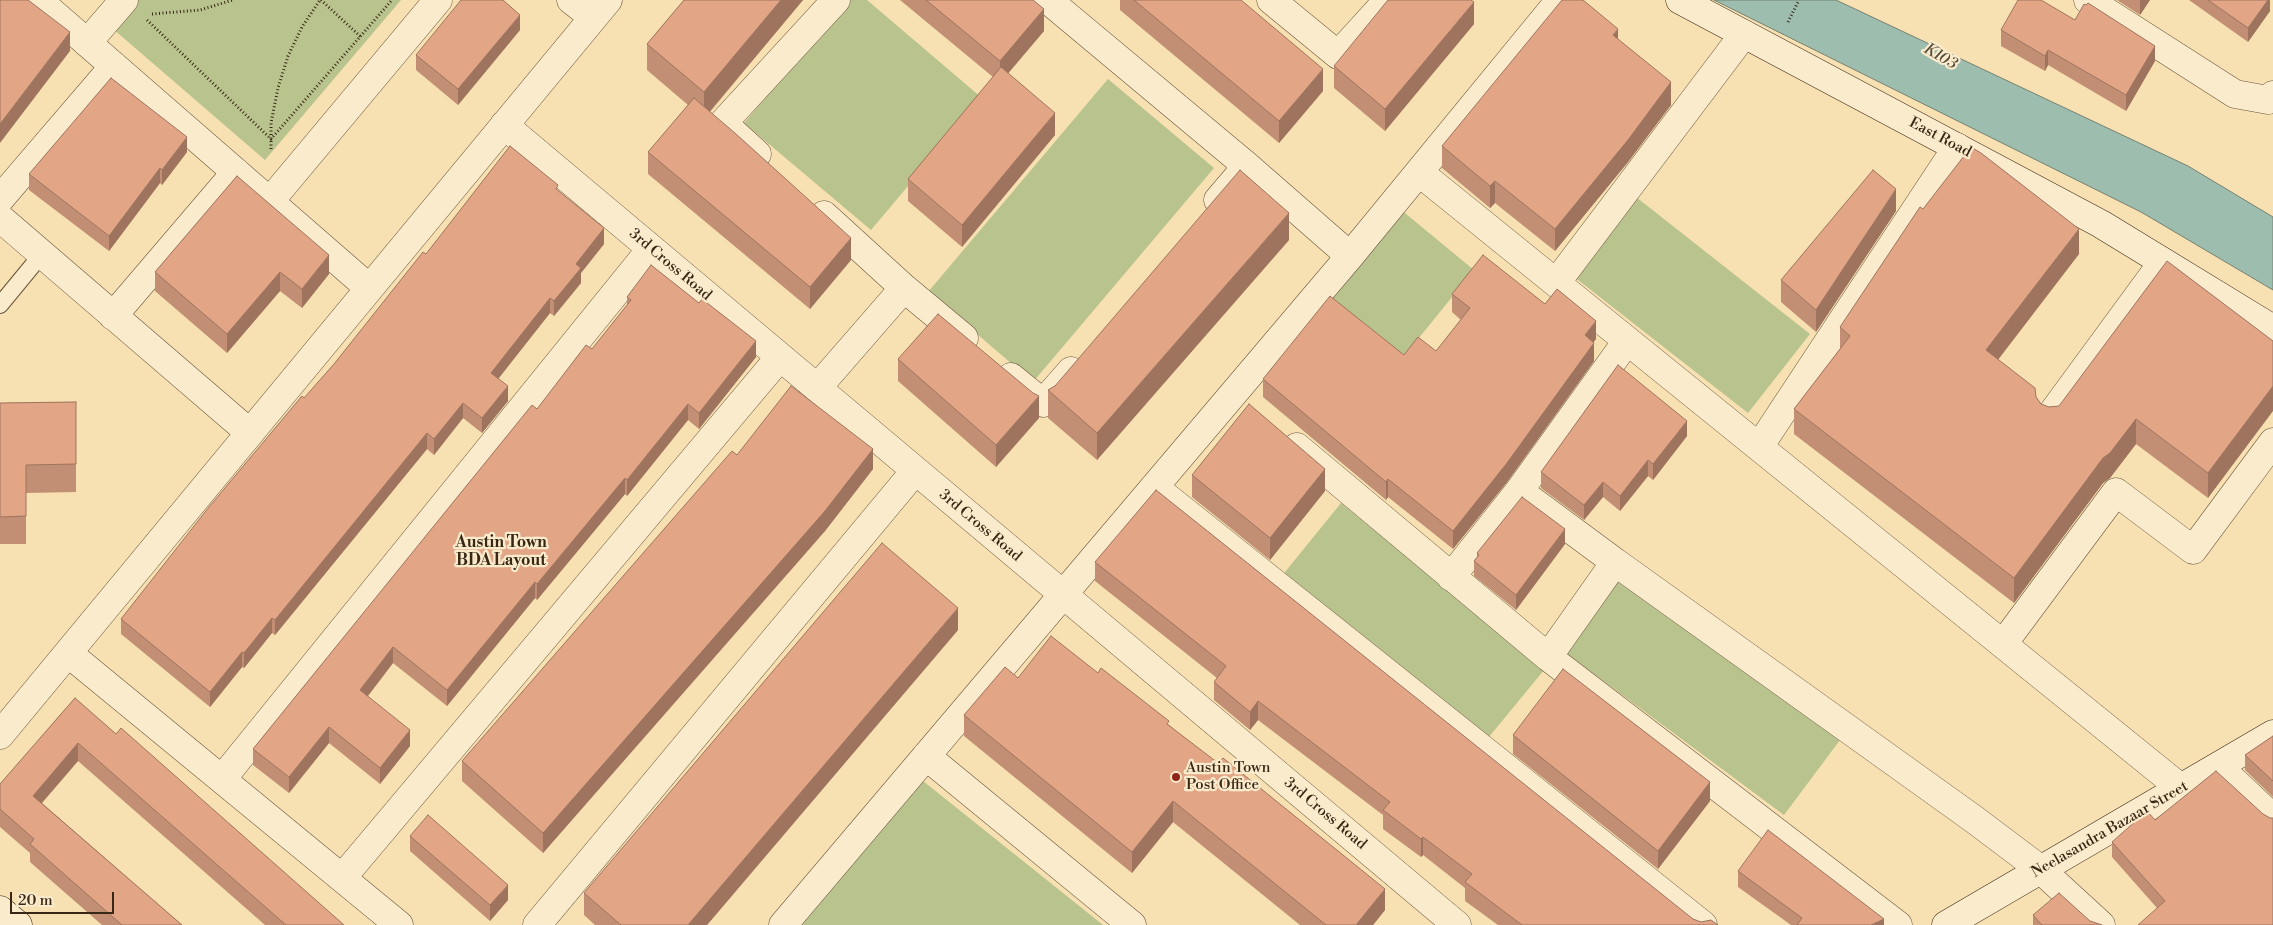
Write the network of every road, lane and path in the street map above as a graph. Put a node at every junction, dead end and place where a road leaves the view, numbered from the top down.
1 (38, 0) edge
2 (124, 0) edge
3 (233, 0) edge
4 (321, 0) edge
5 (392, 0) edge
6 (438, 0) edge
7 (571, 0) edge
8 (836, 0) edge
9 (1048, 0) edge
10 (1271, 0) edge
11 (1388, 0) edge
12 (1560, 0) edge
13 (1680, 0) edge
14 (2088, 0) edge
15 (600, 9) edge
16 (1744, 34) junction
17 (361, 36) junction
18 (87, 43) junction
19 (387, 61) junction
20 (114, 66) junction
21 (2273, 95) edge
22 (504, 125) junction
23 (271, 139) junction
24 (1957, 147) junction
25 (1247, 166) junction
26 (774, 169) edge
27 (236, 172) junction
28 (1420, 173) junction
29 (803, 196) edge
30 (272, 198) junction
31 (0, 199) edge
32 (0, 218) edge
33 (1202, 218) edge
34 (651, 249) junction
35 (42, 254) junction
36 (1350, 256) junction
37 (2163, 262) junction
38 (1556, 283) junction
39 (369, 288) junction
40 (904, 288) junction
41 (0, 305) edge
42 (113, 316) junction
43 (2273, 329) edge
44 (1627, 340) junction
45 (1088, 351) edge
46 (780, 357) junction
47 (817, 388) junction
48 (1234, 393) junction
49 (1257, 412) edge
50 (2050, 416) edge
51 (1279, 431) edge
52 (250, 433) junction
53 (2273, 442) edge
54 (1759, 447) junction
55 (915, 471) junction
56 (1154, 487) junction
57 (1519, 491) junction
58 (1615, 562) junction
59 (1451, 578) junction
60 (1063, 595) junction
61 (2003, 644) junction
62 (68, 653) junction
63 (1548, 657) junction
64 (2273, 734) edge
65 (0, 735) edge
66 (926, 756) junction
67 (2219, 767) junction
68 (222, 779) junction
69 (2182, 789) junction
70 (2273, 818) edge
71 (2040, 869) junction
72 (342, 878) junction
73 (0, 910) edge
74 (1948, 924) edge
75 (18, 925) edge
76 (399, 925) edge
77 (537, 925) edge
78 (783, 925) edge
79 (1132, 925) edge
80 (1458, 925) edge
81 (1703, 925) edge
82 (1898, 925) edge
83 (2101, 925) edge

1 - 18 street
2 - 18 street
3 - 23 path
4 - 17 path
4 - 23 path
5 - 17 path
6 - 19 street
7 - 15 street
8 - 26 street
9 - 25 street
10 - 11 street
12 - 28 street
13 - 16 street, East Road
14 - 21 street
15 - 22 street
16 - 24 street, East Road
16 - 38 street
17 - 19 path
17 - 23 path
18 - 20 street
19 - 30 street
20 - 27 street
20 - 31 street
22 - 34 street, 3rd Cross Road
22 - 39 street
23 - 30 path
24 - 37 street, East Road
24 - 54 street
25 - 33 street
25 - 36 street
27 - 30 street
27 - 42 street
28 - 36 street
28 - 38 street
29 - 40 street
30 - 39 street
32 - 35 street
34 - 46 street, 3rd Cross Road
34 - 68 street
35 - 41 lane
35 - 42 street
36 - 48 street
37 - 43 street, East Road
37 - 50 street
38 - 44 street
39 - 52 street
40 - 45 street
40 - 47 street
42 - 52 street
44 - 54 street
44 - 57 street
46 - 47 street, 3rd Cross Road
46 - 72 street
47 - 55 street, 3rd Cross Road
48 - 49 street
48 - 56 street
51 - 59 street
52 - 62 street
53 - 61 street
54 - 61 street
55 - 60 street, 3rd Cross Road
55 - 77 street
56 - 60 street
56 - 81 street
57 - 58 street
57 - 59 street
58 - 63 street
58 - 71 street
59 - 63 street
60 - 66 street
60 - 80 street, 3rd Cross Road
61 - 69 street
62 - 65 street
62 - 68 street
63 - 82 street
64 - 67 street, Neelasandra Bazaar Street
66 - 78 street
66 - 79 street
67 - 69 street, Neelasandra Bazaar Street
67 - 70 street
68 - 72 street
69 - 71 street, Neelasandra Bazaar Street
71 - 74 street, Neelasandra Bazaar Street
71 - 83 street
72 - 76 street
73 - 75 street

